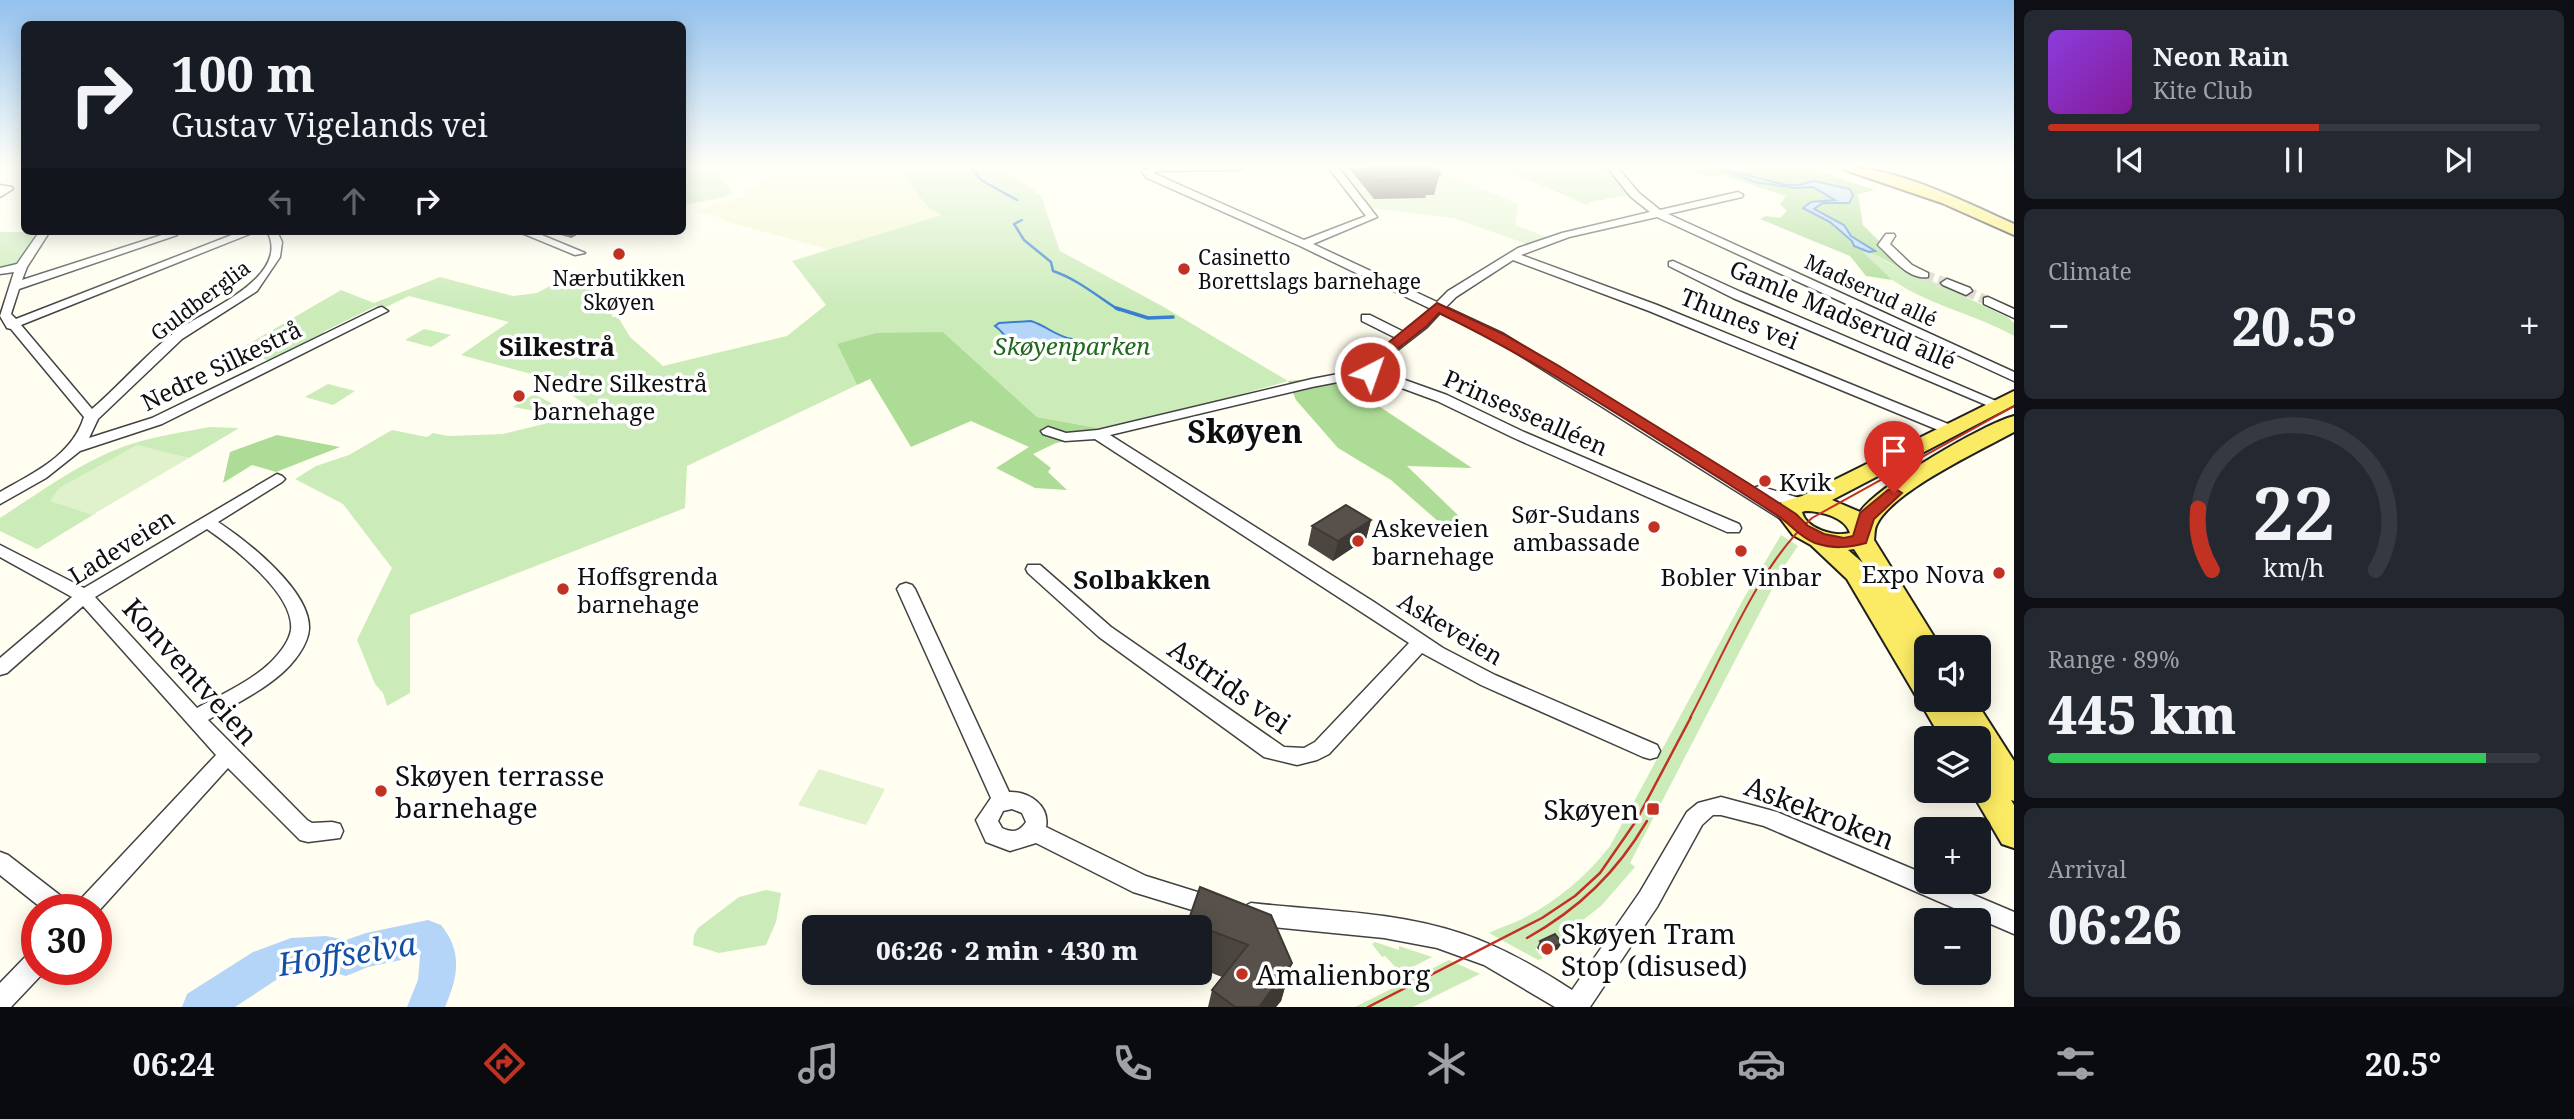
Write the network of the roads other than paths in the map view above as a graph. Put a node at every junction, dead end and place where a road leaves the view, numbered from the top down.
1 (1236, 214) edge
2 (1370, 214) edge
3 (1659, 214) joint
4 (1980, 214) edge
5 (2013, 228) edge
6 (42, 235) edge
7 (242, 235) edge
8 (275, 235) edge
9 (532, 235) edge
10 (172, 236) dead end
11 (1890, 236) dead end
12 (1304, 244) junction
13 (579, 253) dead end
14 (1512, 256) junction
15 (1673, 264) dead end
16 (21, 267) junction
17 (0, 271) edge
18 (1924, 275) tunnel mouth
19 (1947, 283) tunnel mouth
20 (14, 287) junction
21 (1966, 291) tunnel mouth
22 (1989, 300) tunnel mouth
23 (1437, 307) junction
24 (382, 311) dead end
25 (2014, 314) edge
26 (1366, 318) dead end
27 (11, 325) junction
28 (1404, 337) junction
29 (1370, 372) junction
30 (2014, 377) edge
31 (2005, 401) edge
32 (91, 417) junction
33 (2014, 423) edge
34 (1948, 429) junction
35 (1048, 431) dead end
36 (1098, 434) junction
37 (75, 448) junction
38 (277, 479) dead end
39 (0, 499) edge
40 (1799, 508) junction
41 (206, 521) junction
42 (1733, 528) dead end
43 (1861, 533) junction
44 (1820, 539) junction
45 (0, 550) edge
46 (1034, 569) dead end
47 (906, 589) dead end
48 (84, 596) junction
49 (1920, 635) edge
50 (1421, 642) junction
51 (1914, 667) edge
52 (0, 668) edge
53 (1966, 712) edge
54 (196, 718) junction
55 (1650, 751) dead end
56 (228, 755) junction
57 (2014, 788) edge
58 (1991, 796) edge
59 (1003, 801) junction
60 (332, 831) dead end
61 (1034, 831) junction
62 (2014, 834) edge
63 (0, 862) edge
64 (41, 894) edge
65 (100, 894) edge
66 (2014, 923) edge
67 (21, 979) edge
68 (0, 1001) edge
69 (1576, 1007) edge

1 - 12 street
2 - 12 street
3 - 14 street
3 - 30 street, Madserud allé
4 - 5 main road
6 - 16 street
7 - 27 street
8 - 32 street, Guldberglia
9 - 13 street
10 - 20 street
11 - 18 street
12 - 23 street
14 - 23 street
14 - 34 street, Thunes vei
15 - 31 street, Gamle Madserud allé
16 - 17 street
16 - 20 street
19 - 21 street
20 - 27 street
22 - 25 street
23 - 28 street
23 - 40 street
24 - 37 street, Nedre Silkestrå
26 - 28 street
27 - 32 street
28 - 29 street
29 - 36 street
29 - 42 street, Prinsessealléen
31 - 34 main road
32 - 37 street
33 - 43 main road
34 - 40 main road
35 - 36 street
36 - 50 street, Askeveien
37 - 39 street
38 - 41 street, Ladeveien
40 - 43 main road
40 - 44 main road
41 - 48 street, Ladeveien
41 - 54 street
43 - 44 main road
43 - 49 main road
44 - 51 main road
45 - 48 street, Konventveien
46 - 50 street, Astrids vei
47 - 59 street
48 - 52 street, Ladeveien
48 - 54 street, Konventveien
50 - 55 street, Askeveien
53 - 57 main road
54 - 56 street, Konventveien
56 - 60 street, Konventveien
56 - 65 street
58 - 62 main road
59 - 61 street
59 - 61 street
61 - 69 street
63 - 64 street
66 - 69 street, Askekroken
67 - 68 street

